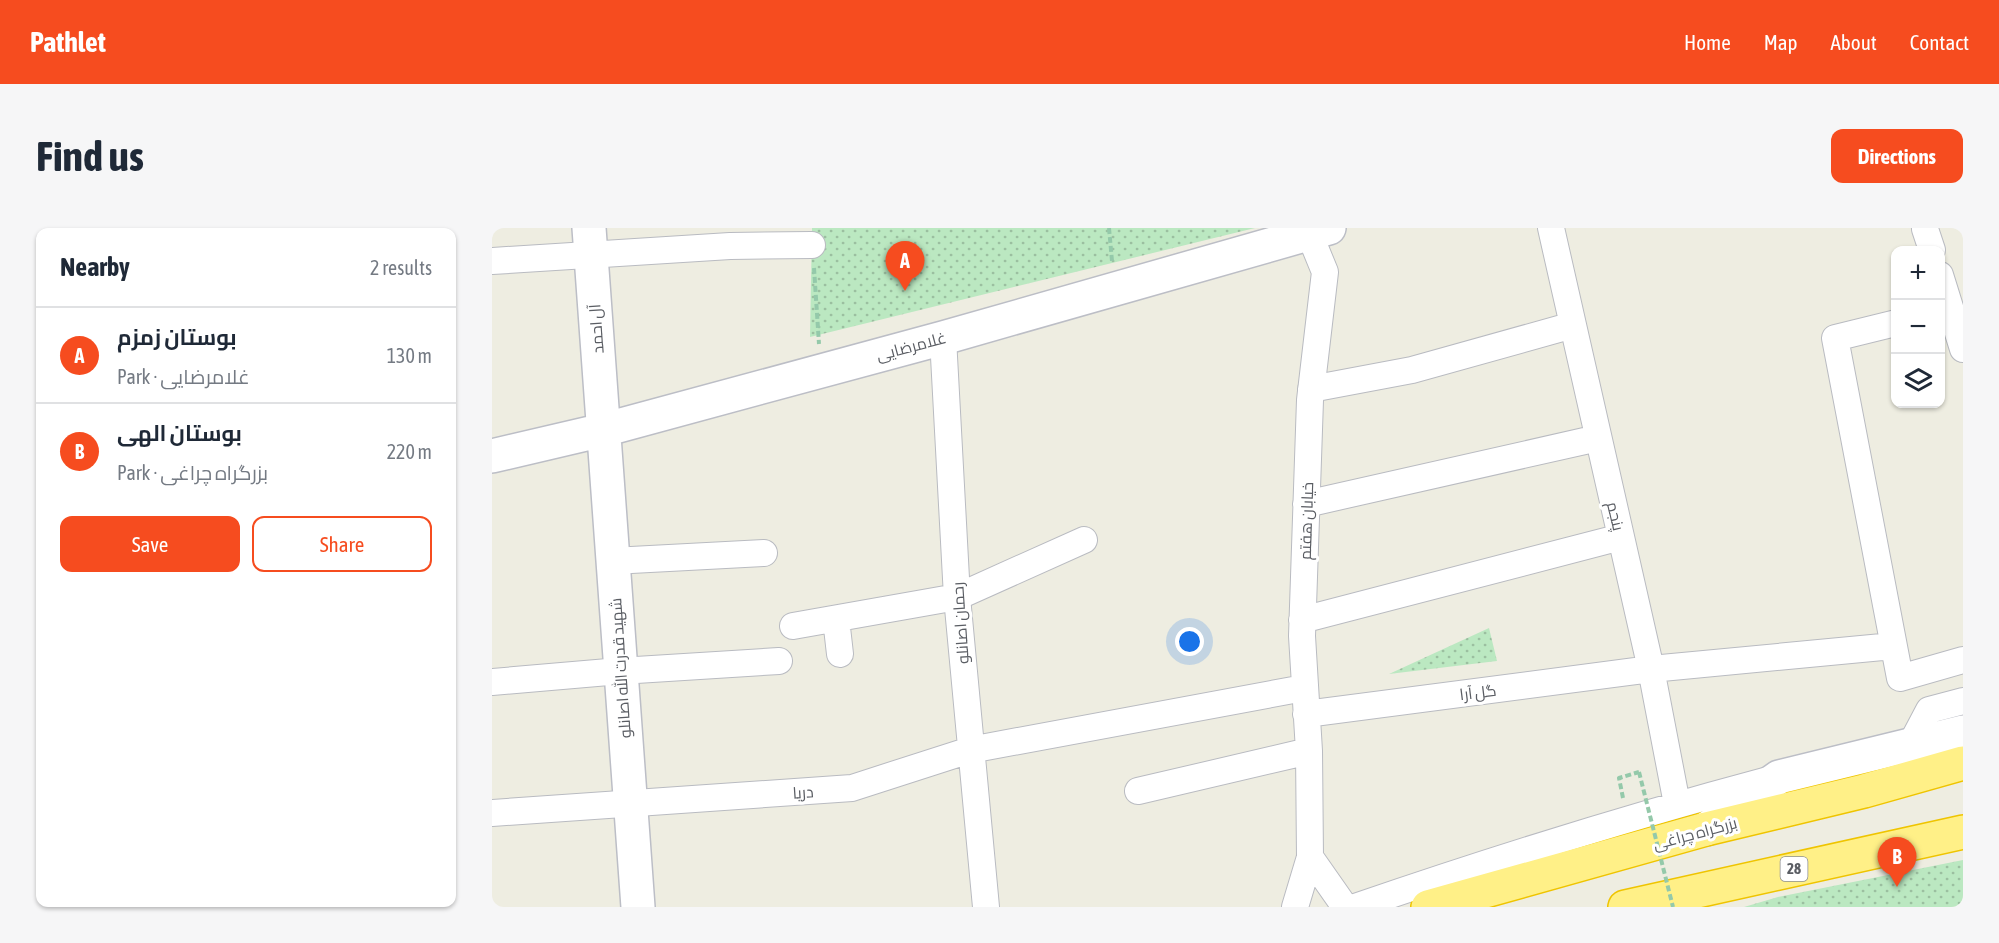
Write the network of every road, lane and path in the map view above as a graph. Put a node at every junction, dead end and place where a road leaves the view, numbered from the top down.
1 (1109, 228) edge
2 (1551, 228) edge
3 (1315, 230) edge
4 (730, 237) edge
5 (590, 241) edge
6 (812, 245) joint
7 (492, 261) edge
8 (1115, 288) junction
9 (1945, 288) edge
10 (1952, 310) edge
11 (1891, 324) edge
12 (1573, 325) junction
13 (943, 338) junction
14 (1963, 349) edge
15 (821, 370) junction
16 (1311, 389) junction
17 (603, 429) junction
18 (1598, 438) junction
19 (492, 456) edge
20 (1306, 504) junction
21 (1621, 537) junction
22 (1084, 540) dead end
23 (764, 554) dead end
24 (612, 561) junction
25 (957, 597) junction
26 (836, 618) junction
27 (1302, 620) junction
28 (793, 626) dead end
29 (1893, 646) junction
30 (840, 654) dead end
31 (1963, 660) edge
32 (779, 662) dead end
33 (1651, 669) junction
34 (620, 671) junction
35 (492, 682) edge
36 (1305, 688) junction
37 (1963, 701) edge
38 (1306, 714) junction
39 (1963, 732) edge
40 (1910, 746) junction
41 (970, 750) junction
42 (1309, 751) junction
43 (1963, 763) edge
44 (1779, 777) junction
45 (1619, 778) dead end
46 (1138, 791) dead end
47 (630, 804) junction
48 (1677, 804) junction
49 (492, 813) edge
50 (1707, 829) junction
51 (1963, 832) edge
52 (1310, 857) junction
53 (1725, 884) junction
54 (638, 907) edge
55 (986, 907) edge
56 (1295, 907) edge
57 (1345, 907) edge
58 (1355, 907) edge
59 (1428, 907) edge
60 (1625, 907) edge
61 (1672, 907) edge
62 (1702, 907) edge

1 - 8 path
2 - 12 street, پنجم
3 - 8 main road, غلامرضایی
3 - 16 street, خیابان هفتم
4 - 5 street
4 - 6 street
5 - 7 street
5 - 17 main road, آل احمد
6 - 15 path
8 - 13 main road, غلامرضایی
9 - 10 street
10 - 14 street
11 - 29 street
12 - 16 street
12 - 18 street, پنجم
13 - 15 main road, غلامرضایی
13 - 25 street, رحمان اصانلو
15 - 17 main road, غلامرضایی
16 - 20 street, خیابان هفتم
17 - 19 main road, غلامرضایی
17 - 24 main road, شهید قدرت الله اصانلو
18 - 20 street
18 - 21 street, پنجم
20 - 27 street, خیابان هفتم
21 - 27 street
21 - 33 street, پنجم
22 - 25 street
23 - 24 street
24 - 34 main road, شهید قدرت الله اصانلو
25 - 26 street
25 - 41 street, رحمان اصانلو
26 - 28 street
26 - 30 street
27 - 36 street, خیابان هفتم
29 - 31 street
29 - 33 street, گل آرا
32 - 34 street
33 - 38 street, گل آرا
33 - 48 street, پنجم
34 - 35 street
34 - 47 main road, شهید قدرت الله اصانلو
36 - 38 street, خیابان هفتم
36 - 41 street, دریا
37 - 40 street
38 - 42 street, خیابان هفتم
39 - 40 main road
40 - 44 main road
41 - 47 street, دریا
41 - 55 street, رحمان اصانلو
42 - 46 street
42 - 52 street, خیابان هفتم
43 - 50 highway, بزرگراه چراغی
44 - 48 street
44 - 50 main road
45 - 61 path, bridge
47 - 49 street, دریا
47 - 54 main road, شهید قدرت الله اصانلو
48 - 58 street
50 - 59 highway, بزرگراه چراغی
51 - 53 highway, 28
52 - 56 street, خیابان هفتم
52 - 57 street
53 - 60 highway, 28
53 - 62 main road

